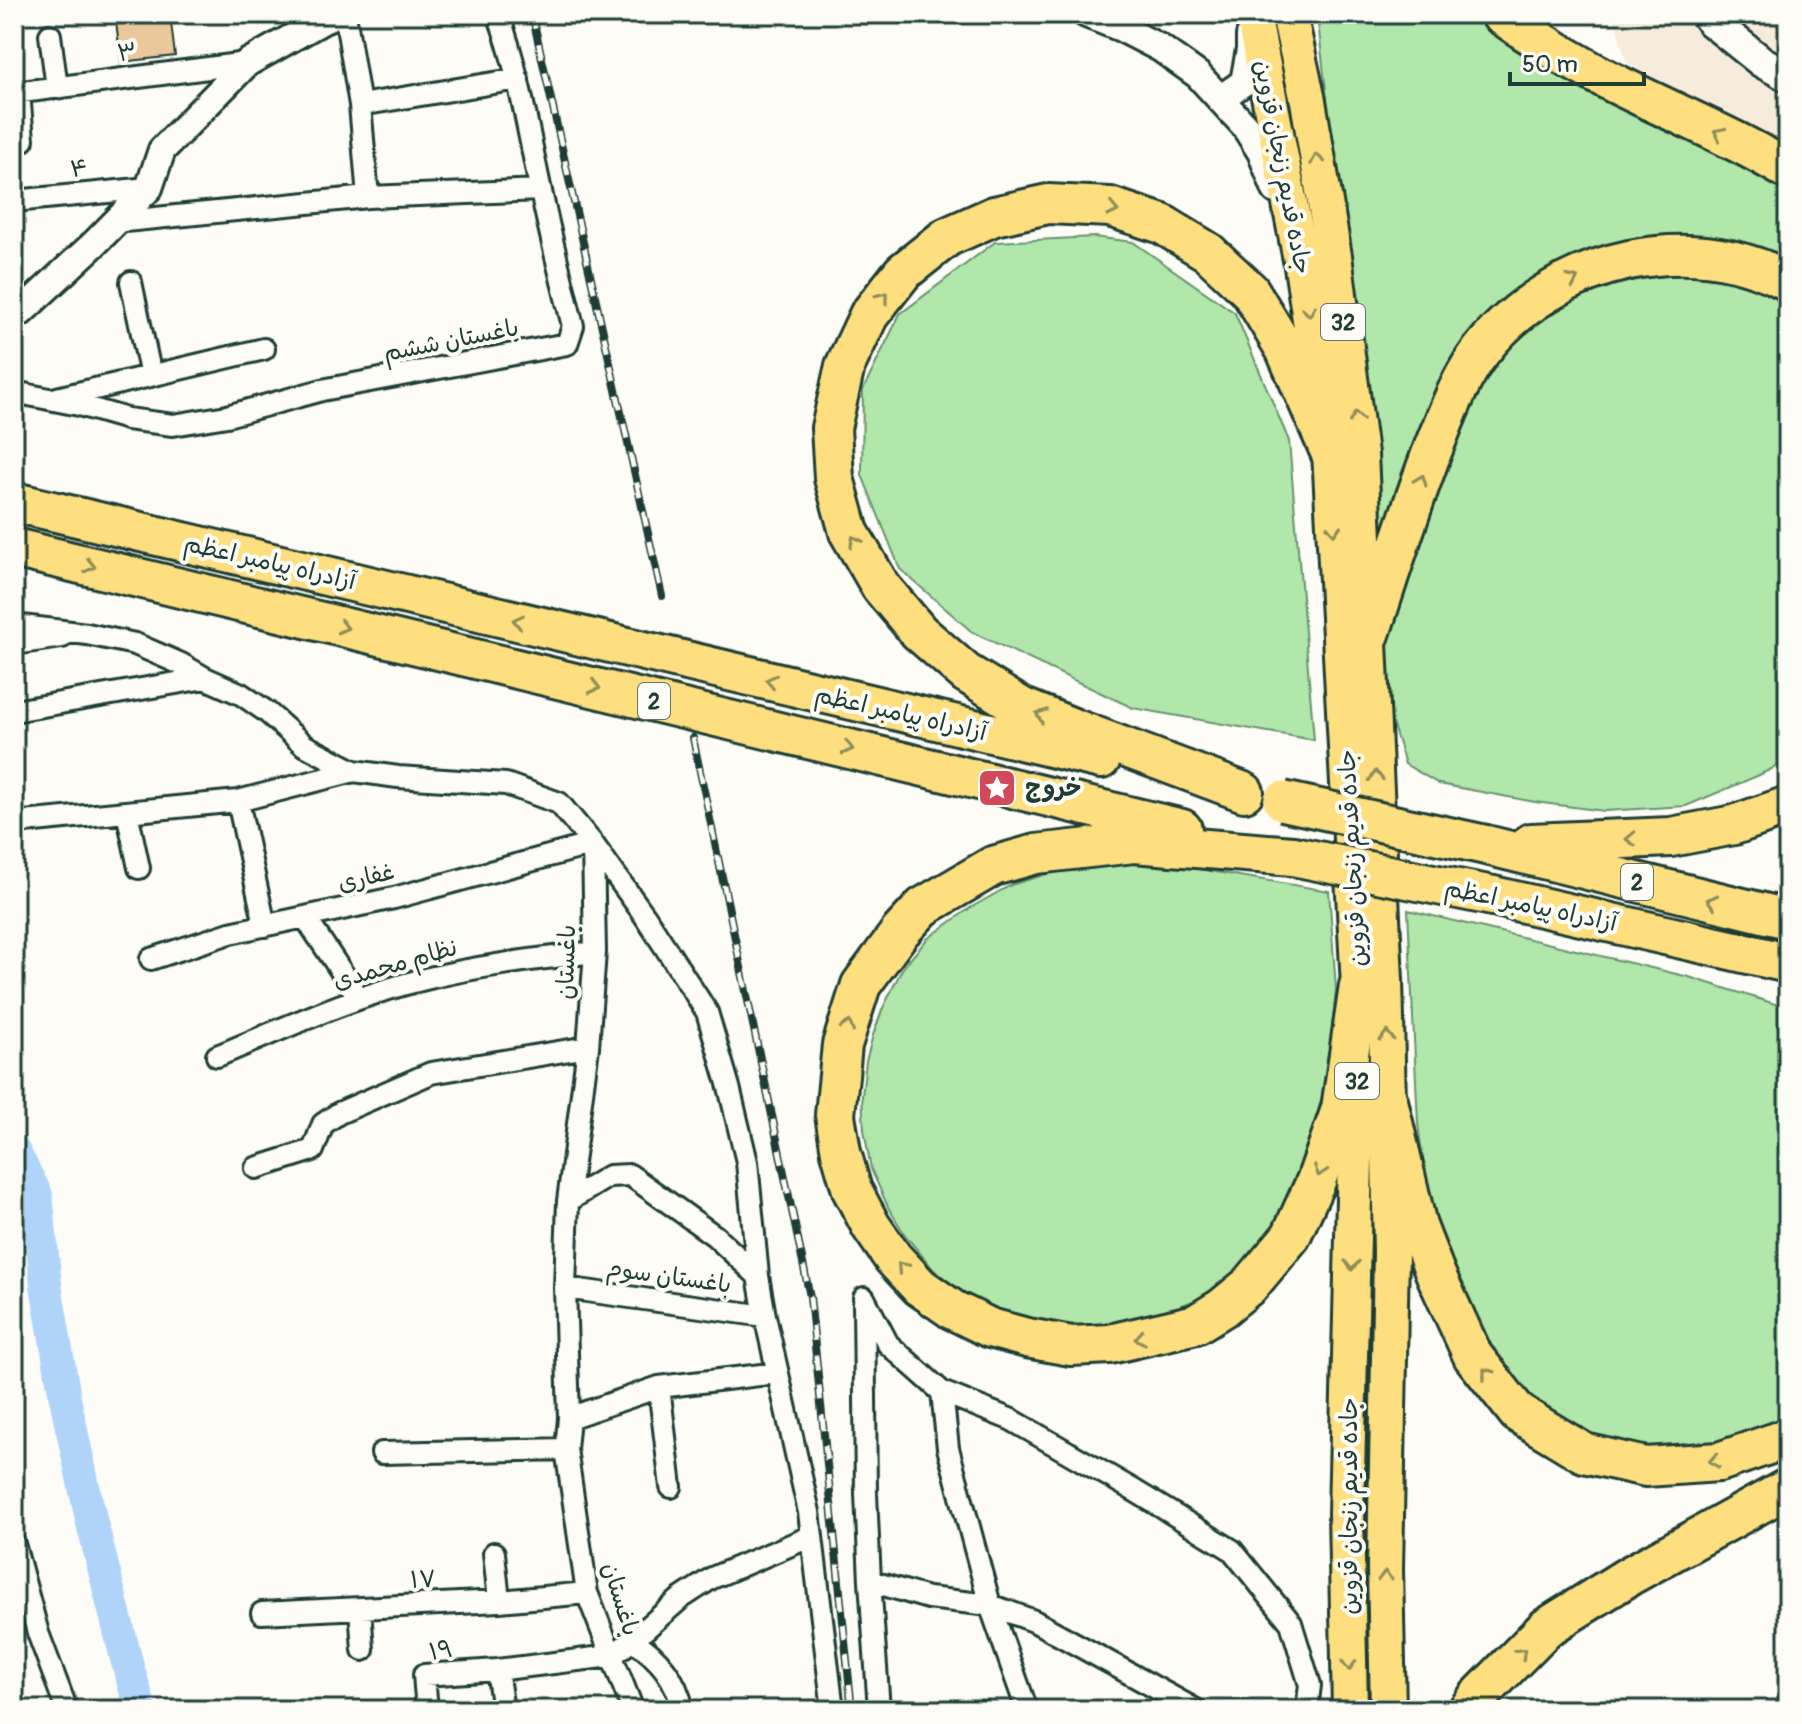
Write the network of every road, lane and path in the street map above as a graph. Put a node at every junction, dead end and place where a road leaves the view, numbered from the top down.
1 (334, 14) edge
2 (345, 14) edge
3 (498, 14) edge
4 (1086, 14) edge
5 (1251, 14) edge
6 (1289, 14) edge
7 (1500, 14) edge
8 (1706, 14) edge
9 (50, 35) dead end
10 (247, 63) junction
11 (1788, 76) edge
12 (518, 79) junction
13 (57, 88) junction
14 (17, 93) edge
15 (1220, 99) junction
16 (360, 105) junction
17 (23, 140) dead end
18 (1788, 170) edge
19 (149, 188) junction
20 (541, 190) junction
21 (368, 197) junction
22 (14, 201) edge
23 (115, 222) junction
24 (1301, 260) junction
25 (1788, 281) edge
26 (131, 282) dead end
27 (14, 315) edge
28 (264, 349) dead end
29 (151, 376) junction
30 (14, 392) edge
31 (52, 399) junction
32 (1330, 452) junction
33 (14, 502) edge
34 (14, 548) edge
35 (14, 625) edge
36 (87, 634) junction
37 (1370, 634) junction
38 (14, 644) edge
39 (205, 678) junction
40 (14, 711) edge
41 (354, 771) junction
42 (1244, 792) junction
43 (238, 801) junction
44 (1788, 806) edge
45 (127, 812) junction
46 (14, 823) edge
47 (593, 844) junction
48 (1486, 845) junction
49 (1293, 856) junction
50 (139, 868) dead end
51 (305, 917) junction
52 (1788, 919) edge
53 (265, 926) junction
54 (1673, 937) junction
55 (595, 952) junction
56 (151, 959) dead end
57 (1788, 963) edge
58 (1788, 985) edge
59 (1359, 986) junction
60 (359, 998) junction
61 (588, 1047) junction
62 (217, 1056) dead end
63 (1388, 1101) junction
64 (256, 1168) dead end
65 (568, 1201) junction
66 (758, 1276) junction
67 (565, 1288) junction
68 (765, 1316) junction
69 (777, 1373) junction
70 (659, 1387) junction
71 (942, 1392) junction
72 (569, 1418) junction
73 (1788, 1438) edge
74 (566, 1449) junction
75 (382, 1453) dead end
76 (671, 1487) dead end
77 (1788, 1488) edge
78 (812, 1536) junction
79 (14, 1544) edge
80 (494, 1553) dead end
81 (870, 1581) junction
82 (587, 1593) junction
83 (499, 1601) junction
84 (990, 1605) junction
85 (360, 1609) junction
86 (262, 1613) dead end
87 (633, 1640) junction
88 (363, 1650) dead end
89 (611, 1656) junction
90 (497, 1670) junction
91 (67, 1710) edge
92 (427, 1710) edge
93 (503, 1710) edge
94 (633, 1710) edge
95 (683, 1710) edge
96 (833, 1710) edge
97 (879, 1710) edge
98 (1027, 1710) edge
99 (1196, 1710) edge
100 (1307, 1710) edge
101 (1350, 1710) edge
102 (1388, 1710) edge
103 (1468, 1710) edge

1 - 10 street
2 - 16 street
3 - 12 street, باغستان ششم
4 - 15 street
5 - 15 street
5 - 24 highway, جاده قدیم زنجان قزوین / 32
37 -> 6 highway, جاده قدیم زنجان قزوین / 32
18 -> 7 highway
8 - 11 main road
9 - 13 street
10 - 13 street, ۳
10 - 19 street
12 - 16 street
12 - 20 street, باغستان ششم
13 - 14 street, ۳
14 - 17 street
15 - 24 street
16 - 21 street
19 - 22 street, ۴
19 - 23 street
20 - 21 street
20 - 31 street, باغستان ششم
21 - 23 street
23 - 27 street
24 -> 32 highway, جاده قدیم زنجان قزوین / 32
37 -> 25 highway
26 - 29 street
28 - 29 street
29 - 31 street
30 - 31 street, باغستان ششم
42 -> 32 highway
32 -> 59 highway, جاده قدیم زنجان قزوین / 32
42 -> 33 highway, آزادراه پیامبر اعظم / 2
34 -> 49 highway, آزادراه پیامبر اعظم / 2
35 - 36 street
36 - 38 street
36 - 39 street
63 -> 37 highway, جاده قدیم زنجان قزوین / 32
39 - 40 street
39 - 41 street
41 - 43 street
41 - 47 street
42 - 48 highway, آزادراه پیامبر اعظم / 2, bridge
43 - 45 street
43 - 53 street
44 -> 48 highway
45 - 46 street
45 - 50 street
47 - 51 street, غفاری
47 - 55 street, باغستان
47 - 66 street
52 -> 48 highway, آزادراه پیامبر اعظم / 2
49 - 54 highway, آزادراه پیامبر اعظم / 2, bridge
59 -> 49 highway
51 - 53 street, غفاری
51 - 60 street
53 - 56 street, غفاری
54 - 57 highway, آزادراه پیامبر اعظم / 2
54 - 58 highway
55 - 60 street, نظام محمدی
55 - 61 street, باغستان
59 -> 101 highway, جاده قدیم زنجان قزوین / 32
60 - 62 street, نظام محمدی
61 - 64 street
61 - 65 street, باغستان
73 -> 63 highway
102 -> 63 highway, جاده قدیم زنجان قزوین / 32
65 - 66 street
65 - 67 street, باغستان
66 - 68 street
67 - 68 street, باغستان سوم
67 - 72 street, باغستان
68 - 69 street
69 - 70 street
69 - 78 street
70 - 72 street
70 - 76 street
71 - 81 street
71 - 84 street
71 - 100 street
72 - 74 street, باغستان
74 - 75 street
74 - 82 street, باغستان
103 -> 77 highway
78 - 87 street
78 - 96 street
79 - 91 street
80 - 83 street
81 - 84 street
81 - 97 street
82 - 83 street, ۱۷
82 - 89 street, باغستان
83 - 85 street, ۱۷
84 - 98 street
84 - 99 street
85 - 86 street, ۱۷
85 - 88 street
87 - 89 street
87 - 95 street
89 - 90 street
89 - 94 street, باغستان
90 - 92 street, ۱۹
90 - 93 street

